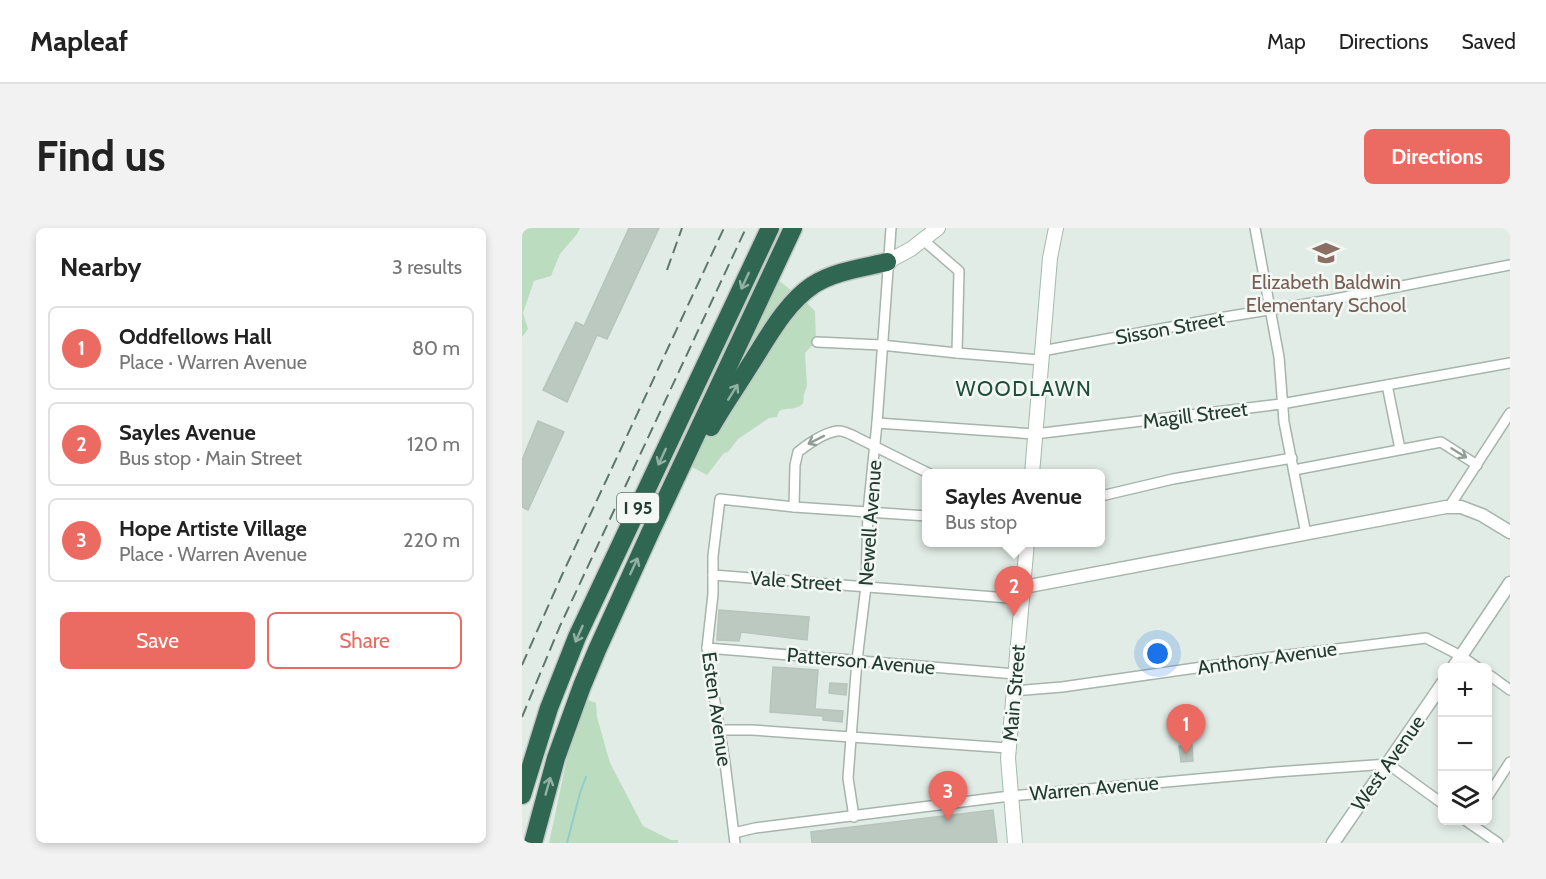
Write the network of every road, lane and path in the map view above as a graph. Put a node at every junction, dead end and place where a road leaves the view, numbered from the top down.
1 (770, 228) edge
2 (793, 228) edge
3 (891, 228) edge
4 (938, 228) edge
5 (1056, 228) edge
6 (1255, 228) edge
7 (924, 239) junction
8 (887, 262) junction
9 (1510, 265) edge
10 (1270, 310) junction
11 (817, 342) dead end
12 (881, 345) junction
13 (957, 353) junction
14 (1041, 356) junction
15 (1510, 363) edge
16 (1387, 385) junction
17 (1283, 404) junction
18 (1510, 413) edge
19 (877, 423) junction
20 (1506, 428) edge
21 (1035, 434) junction
22 (875, 446) junction
23 (1400, 449) junction
24 (1292, 458) junction
25 (1477, 465) junction
26 (1032, 469) edge
27 (922, 470) edge
28 (1294, 470) junction
29 (1105, 495) edge
30 (794, 507) junction
31 (1449, 507) junction
32 (868, 512) junction
33 (922, 516) edge
34 (1510, 532) edge
35 (650, 533) junction
36 (1306, 534) junction
37 (1027, 547) edge
38 (714, 575) junction
39 (1510, 584) edge
40 (866, 586) junction
41 (1023, 593) junction
42 (707, 648) junction
43 (1461, 656) junction
44 (857, 660) junction
45 (1456, 663) edge
46 (1471, 663) edge
47 (1015, 674) junction
48 (1492, 677) edge
49 (1438, 690) edge
50 (1510, 690) edge
51 (1014, 691) junction
52 (719, 729) junction
53 (852, 736) junction
54 (1008, 748) junction
55 (1510, 762) edge
56 (1388, 764) junction
57 (1492, 790) edge
58 (522, 795) edge
59 (1010, 796) junction
60 (1438, 800) edge
61 (854, 817) junction
62 (1472, 825) edge
63 (734, 832) junction
64 (533, 843) edge
65 (735, 843) edge
66 (1015, 843) edge
67 (1333, 843) edge
68 (1498, 843) edge

1 -> 58 highway, I 95
2 - 35 highway, I 95
3 - 8 street, Newell Avenue
4 - 7 main road
5 - 14 main road
6 - 10 street
7 - 8 main road
7 - 13 street
8 - 12 street, Newell Avenue
35 -> 8 highway
9 - 10 street, Sisson Street
10 - 14 street, Sisson Street
10 - 17 street
11 - 12 street, Sisson Street
12 - 13 street, Sisson Street
12 - 19 street, Newell Avenue
13 - 14 street, Sisson Street
14 - 21 main road
15 - 16 street, Magill Street
16 - 17 street, Magill Street
16 - 23 street
17 - 21 street, Magill Street
17 - 24 street
18 - 20 street
19 - 21 street, Magill Street
19 - 22 street, Newell Avenue
20 - 25 street
21 - 26 main road
22 - 27 street
22 -> 30 street
22 - 32 street, Newell Avenue
23 -> 25 street
23 - 28 street
24 - 28 street
24 - 29 street
25 - 31 street
28 - 36 street
30 - 32 street
30 - 38 street, Esten Avenue
31 - 34 street
31 - 36 street
32 - 33 street
32 - 40 street, Newell Avenue
64 -> 35 highway, I 95
36 - 41 street
37 - 41 main road, Main Street
38 - 40 street, Vale Street
38 - 42 street, Esten Avenue
39 - 43 street
40 - 41 street, Vale Street
40 - 44 street, Newell Avenue
41 - 47 main road, Main Street
42 - 44 street, Patterson Avenue
42 - 52 street, Esten Avenue
43 - 45 street
43 - 46 street, Anthony Avenue
43 - 51 street, Anthony Avenue
44 - 47 street, Patterson Avenue
44 - 53 street, Newell Avenue
47 - 51 main road, Main Street
48 - 50 street
49 - 56 street, West Avenue
51 - 54 main road, Main Street
52 - 53 street
52 - 63 street, Esten Avenue
53 - 54 street
53 - 61 street, Newell Avenue
54 - 59 main road, Main Street
55 - 57 street
56 - 59 street, Warren Avenue
56 - 60 street
56 - 67 street, West Avenue
59 - 61 street, Warren Avenue
59 - 66 main road, Main Street
61 - 63 street, Warren Avenue
62 - 68 street
63 - 65 street, Esten Avenue

